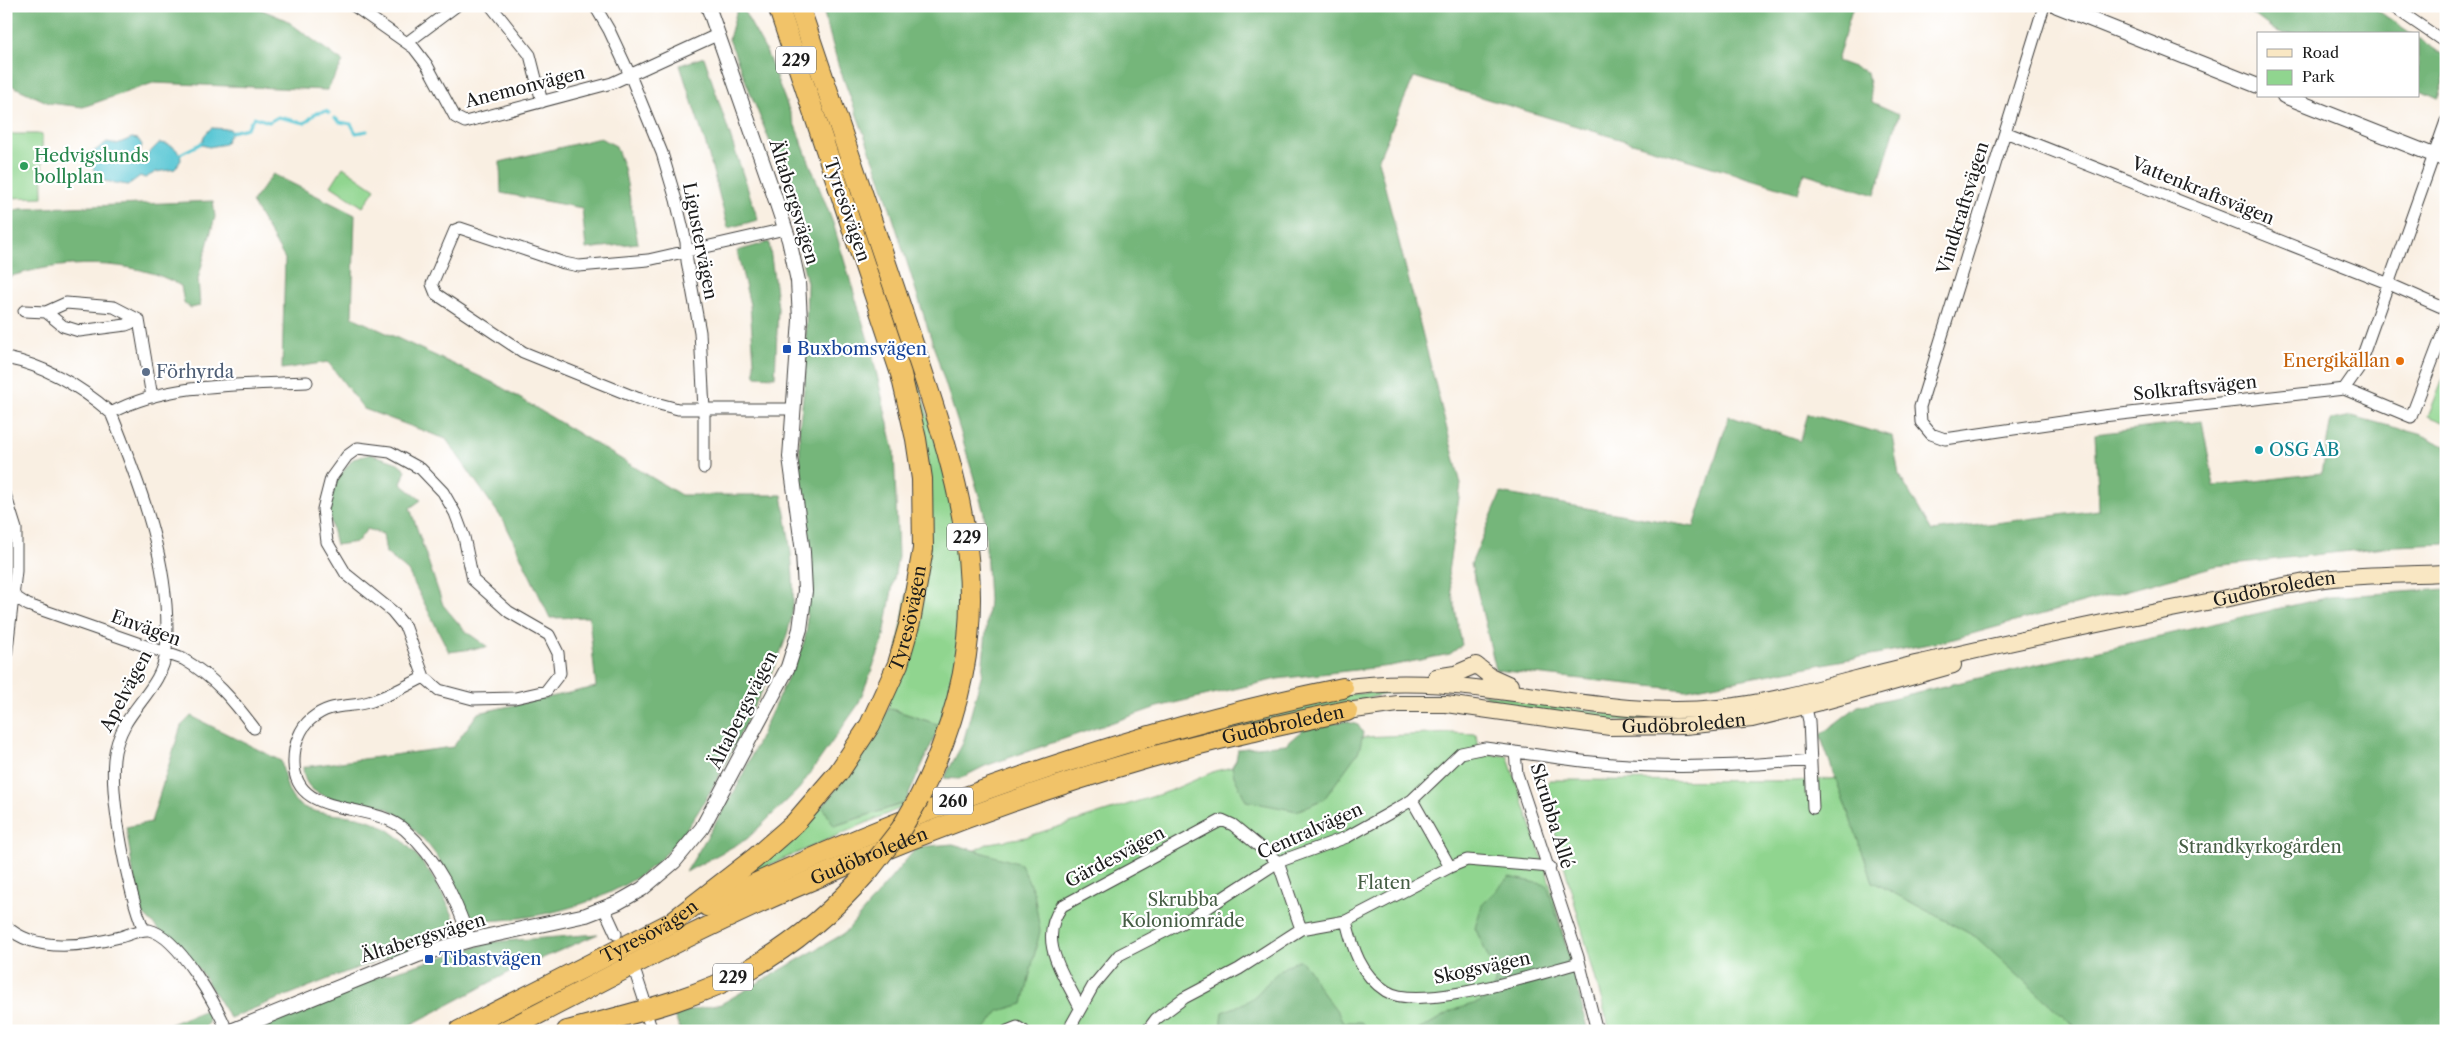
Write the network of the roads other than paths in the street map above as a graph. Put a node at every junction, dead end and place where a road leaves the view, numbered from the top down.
1 (354, 6) edge
2 (456, 6) edge
3 (491, 6) edge
4 (595, 6) edge
5 (708, 6) edge
6 (778, 6) edge
7 (2044, 6) edge
8 (2057, 6) edge
9 (2392, 6) edge
10 (801, 11) edge
11 (719, 34) junction
12 (408, 42) junction
13 (2446, 43) edge
14 (630, 75) junction
15 (2257, 86) edge
16 (2289, 98) edge
17 (542, 102) junction
18 (2446, 121) edge
19 (2005, 132) junction
20 (2440, 158) edge
21 (785, 229) junction
22 (687, 252) junction
23 (2387, 283) junction
24 (2446, 309) edge
25 (24, 312) dead end
26 (46, 312) junction
27 (139, 320) junction
28 (2446, 325) edge
29 (6, 358) edge
30 (307, 382) dead end
31 (2344, 389) junction
32 (152, 398) junction
33 (792, 409) junction
34 (704, 410) junction
35 (111, 413) junction
36 (1921, 422) joint
37 (704, 468) dead end
38 (6, 497) edge
39 (2446, 574) edge
40 (10, 593) edge
41 (166, 653) junction
42 (6, 658) edge
43 (1476, 665) junction
44 (424, 676) junction
45 (1386, 682) junction
46 (1474, 686) junction
47 (1343, 688) joint
48 (1536, 695) junction
49 (1804, 700) junction
50 (1412, 703) junction
51 (1347, 711) joint
52 (254, 728) dead end
53 (1515, 752) junction
54 (1811, 760) junction
55 (1412, 800) junction
56 (1813, 808) dead end
57 (1278, 862) junction
58 (1450, 867) junction
59 (1550, 868) junction
60 (604, 908) junction
61 (1346, 921) junction
62 (671, 923) junction
63 (6, 926) edge
64 (1301, 929) junction
65 (144, 930) junction
66 (616, 934) dead end
67 (470, 940) junction
68 (1579, 963) junction
69 (636, 975) dead end
70 (645, 1002) dead end
71 (1080, 1008) junction
72 (648, 1019) dead end
73 (229, 1031) edge
74 (459, 1031) edge
75 (505, 1031) edge
76 (567, 1031) edge
77 (652, 1031) edge
78 (1007, 1031) edge
79 (1024, 1031) edge
80 (1068, 1031) edge
81 (1147, 1031) edge
82 (1597, 1031) edge

1 - 12 street, Anemonvägen
2 - 12 street
3 - 17 street
4 - 14 street, Ligustervägen
5 - 11 street, Ältabergsvägen
6 - 62 highway, Tyresövägen / 229
7 - 19 street, Vindkraftsvägen
8 - 15 street
9 - 13 street
10 - 76 highway, Tyresövägen / 229, bridge
11 - 14 street, Anemonvägen
11 - 21 street, Ältabergsvägen
12 - 17 street, Anemonvägen
14 - 17 street, Anemonvägen
14 - 22 street, Ligustervägen
16 - 20 street
18 - 20 street
19 - 23 street, Vattenkraftsvägen
19 - 36 street, Vindkraftsvägen
20 - 23 street
21 - 22 street
21 - 33 street, Ältabergsvägen
22 - 34 street, Ligustervägen
22 - 34 street
23 - 24 street, Vattenkraftsvägen
23 - 31 street
25 - 26 street
26 - 27 street
26 - 27 street
27 - 32 street
28 - 31 street
29 - 35 street
30 - 32 street
31 - 36 street, Solkraftsvägen
32 - 35 street
33 - 34 street
33 - 60 street, Ältabergsvägen
34 - 37 street, Ligustervägen
35 - 41 street, Apelvägen
38 - 40 street
39 - 49 main road, Gudöbroleden / 260
40 - 41 street, Envägen
40 - 42 street
41 - 52 street, Envägen
41 - 65 street, Apelvägen
43 - 45 main road
43 - 46 main road
43 - 48 main road
44 - 44 street
44 - 67 street
45 - 46 main road, Gudöbroleden / 260
45 - 47 main road, Gudöbroleden / 260
46 - 48 main road, Gudöbroleden / 260
46 - 50 main road
47 - 62 highway, Gudöbroleden / 260
48 - 49 main road, Gudöbroleden / 260
49 - 50 main road, Gudöbroleden / 260
49 - 54 street
50 - 51 main road, Gudöbroleden / 260
51 - 75 highway, Gudöbroleden / 260
53 - 54 street, Skrubba Allé
53 - 55 street, Centralvägen
53 - 59 street, Skrubba Allé
54 - 56 street
55 - 57 street, Centralvägen
55 - 58 street
57 - 64 street
57 - 71 street, Centralvägen
57 - 71 street, Gärdesvägen
58 - 59 street
58 - 61 street
59 - 68 street, Skrubba Allé
60 - 66 street
60 - 67 street, Ältabergsvägen
61 - 64 street
61 - 68 street, Skogsvägen
62 - 74 highway, Tyresövägen / 229
63 - 65 street
64 - 81 street
65 - 73 street
67 - 73 street, Ältabergsvägen
68 - 82 street, Skrubba Allé
69 - 70 street
71 - 80 street, Centralvägen
72 - 77 street
78 - 79 street

